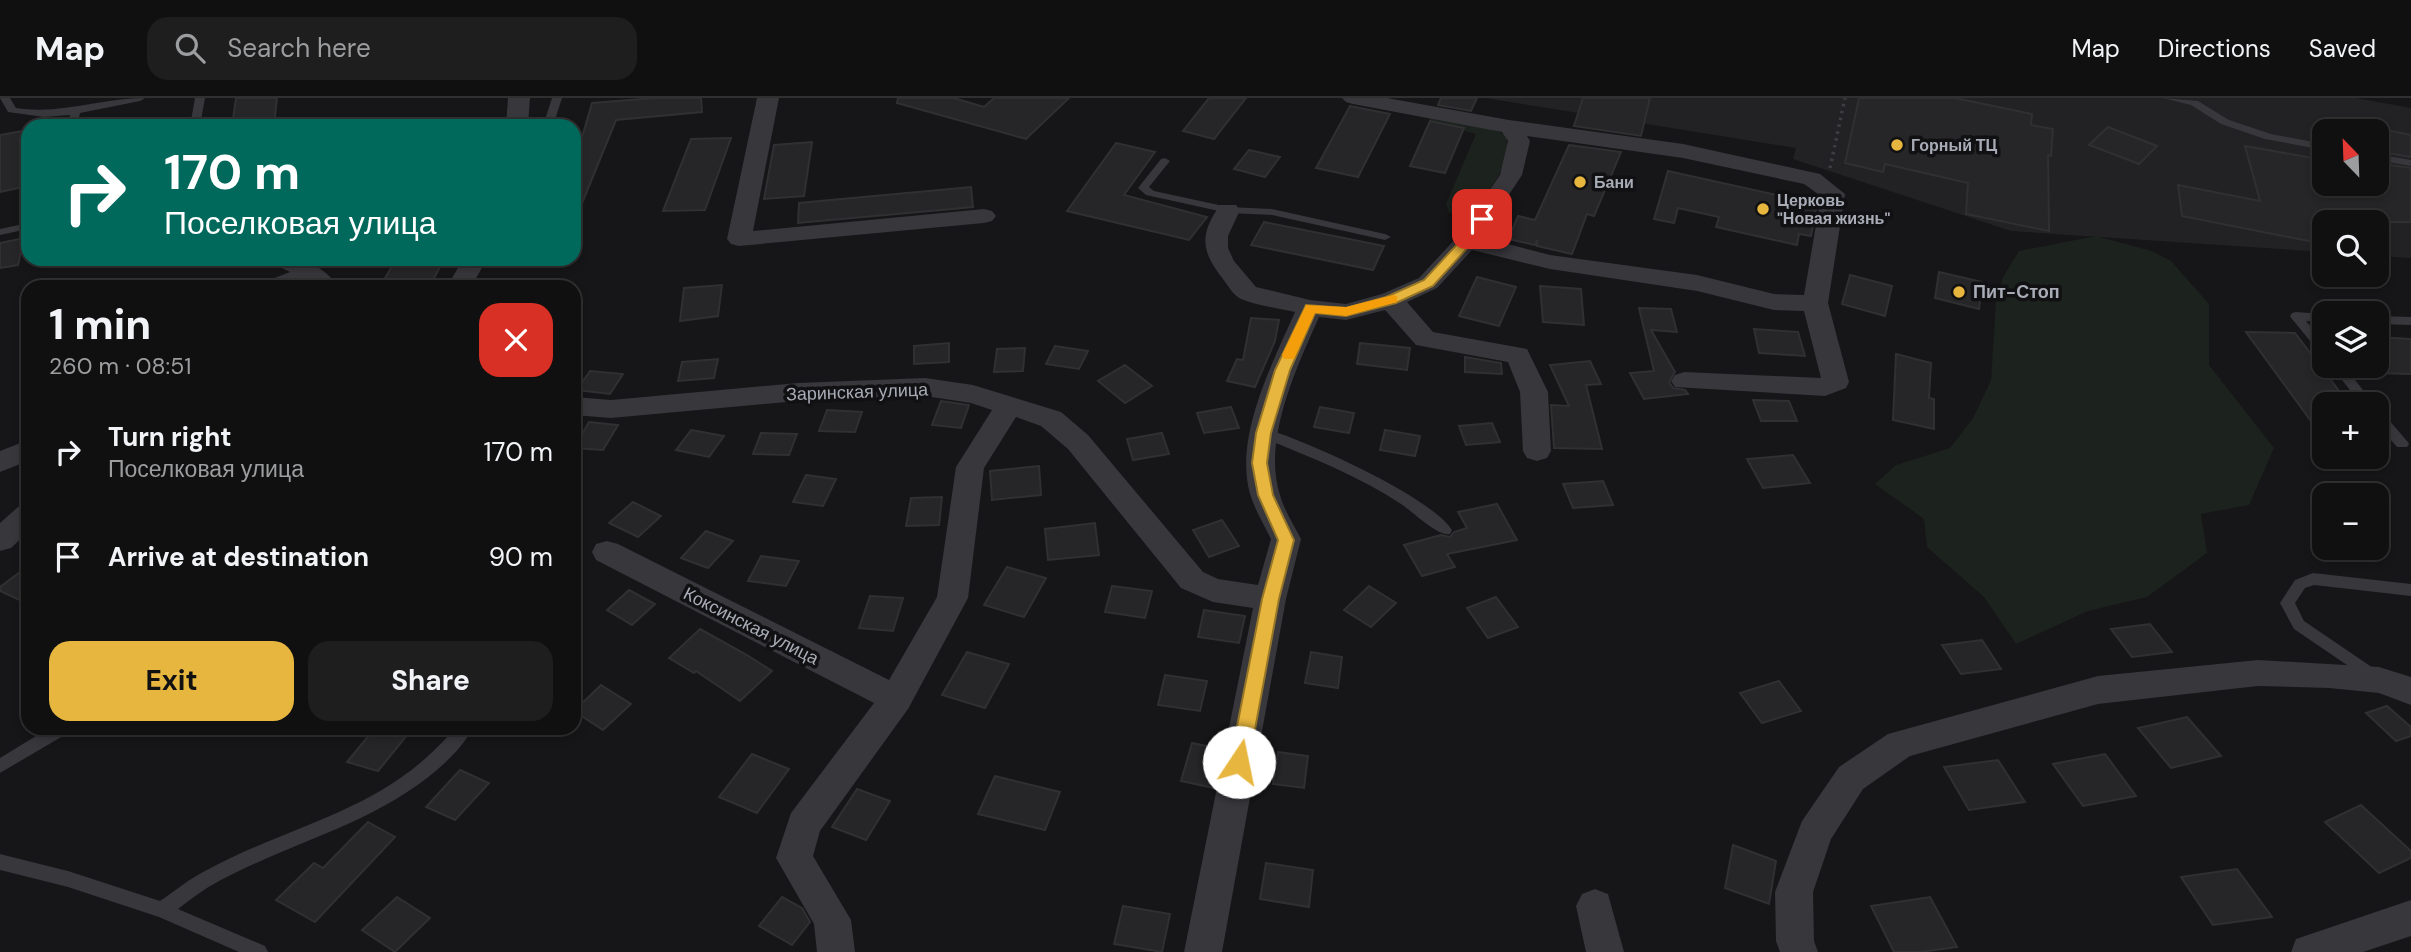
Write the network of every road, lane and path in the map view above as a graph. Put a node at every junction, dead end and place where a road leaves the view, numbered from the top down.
1 (5, 98) edge
2 (139, 98) edge
3 (201, 98) edge
4 (519, 98) edge
5 (557, 98) edge
6 (768, 98) edge
7 (1353, 98) edge
8 (1845, 98) edge
9 (2168, 98) edge
10 (76, 111) junction
11 (74, 119) edge
12 (196, 119) edge
13 (518, 119) edge
14 (550, 119) edge
15 (1509, 127) junction
16 (2312, 145) edge
17 (2389, 159) edge
18 (1165, 161) dead end
19 (2411, 163) edge
20 (1812, 179) junction
21 (1228, 210) junction
22 (985, 216) dead end
23 (21, 228) edge
24 (0, 232) edge
25 (1385, 237) dead end
26 (1467, 241) junction
27 (295, 266) edge
28 (318, 280) edge
29 (1391, 300) junction
30 (1815, 303) junction
31 (1310, 308) junction
32 (2312, 317) edge
33 (2389, 320) edge
34 (2411, 321) edge
35 (2312, 336) edge
36 (2347, 378) edge
37 (1684, 381) dead end
38 (2358, 392) edge
39 (1009, 406) junction
40 (581, 408) edge
41 (2389, 429) edge
42 (1264, 433) junction
43 (2402, 444) dead end
44 (1537, 451) dead end
45 (21, 453) edge
46 (0, 462) edge
47 (21, 521) edge
48 (1445, 530) dead end
49 (0, 540) edge
50 (607, 552) dead end
51 (2411, 590) edge
52 (1270, 599) junction
53 (2379, 680) junction
54 (2411, 691) edge
55 (896, 699) junction
56 (51, 735) edge
57 (458, 735) edge
58 (0, 766) edge
59 (0, 862) edge
60 (1595, 906) dead end
61 (163, 909) junction
62 (2411, 918) edge
63 (259, 952) edge
64 (836, 952) edge
65 (1203, 952) edge
66 (1605, 952) edge
67 (1799, 952) edge
68 (2310, 952) edge

1 - 10 lane
2 - 10 lane
3 - 12 lane
4 - 13 street
5 - 14 lane
6 - 22 street
7 - 15 street
8 - 20 path
9 - 16 lane
10 - 11 lane
15 - 20 street
15 - 26 street
17 - 19 lane
18 - 21 lane
20 - 30 street
21 - 25 lane
21 - 31 street
23 - 24 lane
26 - 29 street
26 - 30 street
27 - 28 street
29 - 31 street
29 - 44 street
30 - 37 street
31 - 42 street
32 - 35 lane
33 - 34 lane
36 - 38 lane
39 - 40 street, Заринская улица
39 - 52 street, Заринская улица
39 - 55 street
41 - 43 lane
42 - 48 lane
42 - 52 street
45 - 46 street
47 - 49 street
50 - 55 street, Коксинская улица
51 - 53 lane
52 - 65 street
53 - 54 street
53 - 67 street
55 - 64 street
56 - 58 lane
57 - 61 lane
59 - 61 lane
60 - 66 street
61 - 63 lane
62 - 68 street

